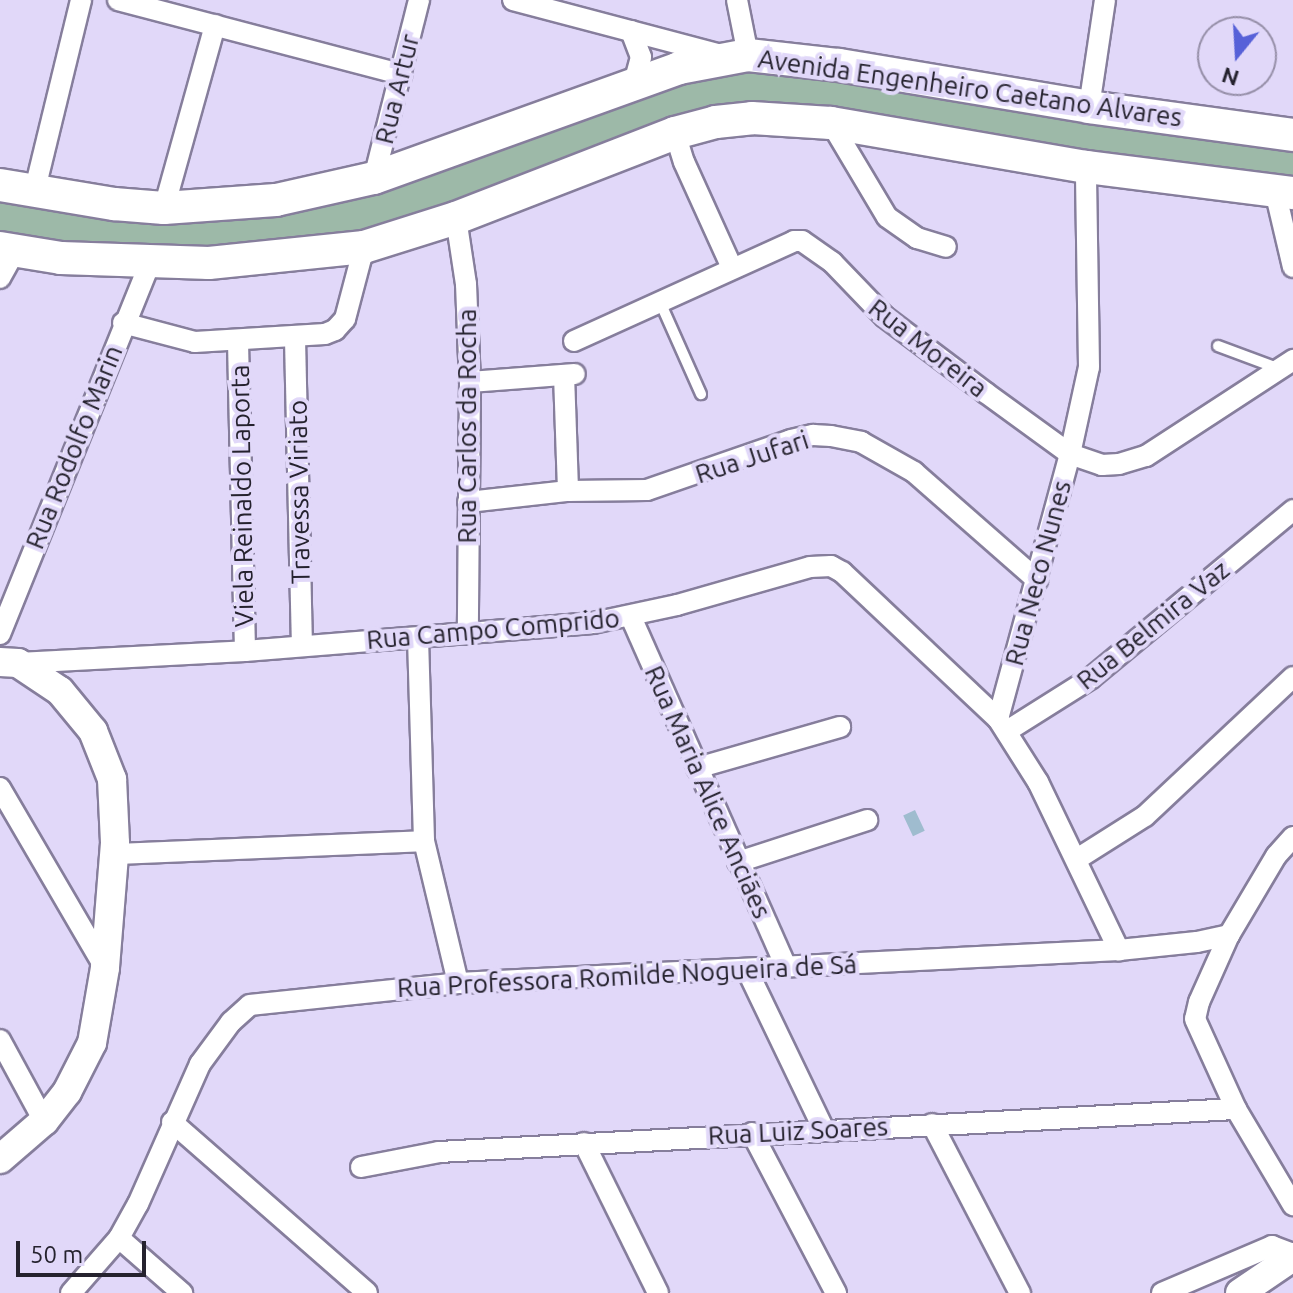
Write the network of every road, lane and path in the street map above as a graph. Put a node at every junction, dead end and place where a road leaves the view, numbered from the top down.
1 (81, 0) edge
2 (118, 0) edge
3 (419, 0) edge
4 (513, 0) edge
5 (737, 0) edge
6 (1105, 0) edge
7 (151, 4) edge
8 (215, 25) junction
9 (631, 31) junction
10 (740, 56) junction
11 (401, 74) junction
12 (634, 84) junction
13 (1089, 107) junction
14 (831, 123) junction
15 (675, 133) junction
16 (1293, 135) edge
17 (1086, 167) junction
18 (374, 178) junction
19 (0, 185) edge
20 (1284, 192) edge
21 (34, 193) junction
22 (164, 208) junction
23 (456, 218) junction
24 (364, 247) junction
25 (946, 247) dead end
26 (5, 259) edge
27 (150, 262) junction
28 (1293, 267) edge
29 (732, 268) junction
30 (660, 302) junction
31 (123, 323) junction
32 (295, 339) junction
33 (574, 341) dead end
34 (238, 342) junction
35 (1218, 346) dead end
36 (1287, 365) edge
37 (470, 382) junction
38 (701, 394) dead end
39 (1070, 454) junction
40 (568, 491) junction
41 (468, 502) junction
42 (1293, 510) edge
43 (1037, 580) junction
44 (631, 617) junction
45 (0, 634) edge
46 (468, 634) junction
47 (418, 638) junction
48 (302, 646) junction
49 (245, 651) junction
50 (9, 663) edge
51 (1293, 677) edge
52 (1002, 725) junction
53 (840, 727) dead end
54 (697, 768) junction
55 (0, 788) edge
56 (867, 820) dead end
57 (424, 841) junction
58 (1292, 841) edge
59 (115, 854) junction
60 (1077, 859) junction
61 (738, 862) junction
62 (1229, 935) junction
63 (1119, 950) junction
64 (786, 966) junction
65 (105, 968) junction
66 (747, 970) junction
67 (458, 983) junction
68 (0, 1040) edge
69 (1236, 1109) junction
70 (44, 1121) junction
71 (172, 1122) junction
72 (932, 1124) junction
73 (824, 1130) junction
74 (752, 1133) junction
75 (584, 1143) junction
76 (0, 1159) edge
77 (361, 1167) dead end
78 (1293, 1205) edge
79 (119, 1238) junction
80 (1293, 1255) edge
81 (71, 1293) edge
82 (182, 1293) edge
83 (367, 1293) edge
84 (658, 1293) edge
85 (836, 1293) edge
86 (1020, 1293) edge
87 (1162, 1293) edge
88 (1240, 1293) edge

1 - 21 street
2 - 7 street
3 - 11 street, Rua Artur
4 - 9 street
5 - 10 street
6 - 13 street
7 - 8 street
8 - 11 street
8 - 22 street
9 - 10 street
9 - 12 street
10 - 12 main road, Avenida Engenheiro Caetano Alvares
10 - 13 main road, Avenida Engenheiro Caetano Alvares
11 - 18 street, Rua Artur
12 - 18 main road, Avenida Engenheiro Caetano Alvares
13 - 16 main road, Avenida Engenheiro Caetano Alvares
14 - 15 main road, Avenida Engenheiro Caetano Alvares
14 - 17 main road, Avenida Engenheiro Caetano Alvares
14 - 25 street
15 - 23 main road, Avenida Engenheiro Caetano Alvares
15 - 29 street
17 - 20 main road, Avenida Engenheiro Caetano Alvares
17 - 39 street, Rua Neco Nunes
18 - 22 main road, Avenida Engenheiro Caetano Alvares
19 - 21 main road, Avenida Engenheiro Caetano Alvares
20 - 28 street
21 - 22 main road, Avenida Engenheiro Caetano Alvares
23 - 24 main road, Avenida Engenheiro Caetano Alvares
23 - 37 street, Rua Carlos da Rocha
24 - 27 main road, Avenida Engenheiro Caetano Alvares
24 - 32 street
26 - 27 main road, Avenida Engenheiro Caetano Alvares
27 - 31 street, Rua Rodolfo Marin
29 - 30 street, Rua Moreira
29 - 39 street, Rua Moreira
30 - 33 street, Rua Moreira
30 - 38 lane
31 - 34 street
31 - 45 street, Rua Rodolfo Marin
32 - 34 street
32 - 48 street, Travessa Viriato
34 - 49 street, Viela Reinaldo Laporta
35 - 36 lane, Rua Moreira
36 - 39 street, Rua Moreira
37 - 40 street
37 - 41 street, Rua Carlos da Rocha
39 - 43 street, Rua Neco Nunes
40 - 41 street, Rua Jufari
40 - 43 street, Rua Jufari
41 - 46 street, Rua Carlos da Rocha
42 - 52 street, Rua Belmira Vaz
43 - 52 street, Rua Neco Nunes
44 - 46 street, Rua Campo Comprido
44 - 52 street, Rua Campo Comprido
44 - 54 street, Rua Maria Alice Anciães
46 - 47 street, Rua Campo Comprido
47 - 48 street, Rua Campo Comprido
47 - 57 street
48 - 49 street, Rua Campo Comprido
49 - 50 street, Rua Campo Comprido
50 - 59 street
51 - 60 street
52 - 60 street
53 - 54 street
54 - 61 street, Rua Maria Alice Anciães
55 - 65 street
56 - 61 street
57 - 59 street
57 - 67 street
58 - 62 street
59 - 65 street
60 - 63 street
61 - 64 street, Rua Maria Alice Anciães
62 - 63 street, Rua Professora Romilde Nogueira de Sá
62 - 69 street
63 - 64 street, Rua Professora Romilde Nogueira de Sá
64 - 66 street, Rua Professora Romilde Nogueira de Sá
65 - 70 street
66 - 67 street, Rua Professora Romilde Nogueira de Sá
66 - 73 street
67 - 71 street, Rua Professora Romilde Nogueira de Sá
68 - 70 street
69 - 72 street, Rua Luiz Soares
69 - 78 street
70 - 76 street
71 - 79 street, Rua Professora Romilde Nogueira de Sá
71 - 83 street
72 - 73 street, Rua Luiz Soares
72 - 86 street
73 - 74 street, Rua Luiz Soares
74 - 75 street, Rua Luiz Soares
74 - 85 street
75 - 77 street, Rua Luiz Soares
75 - 84 street
79 - 81 street, Rua Professora Romilde Nogueira de Sá
79 - 82 street
80 - 87 street
80 - 88 street

